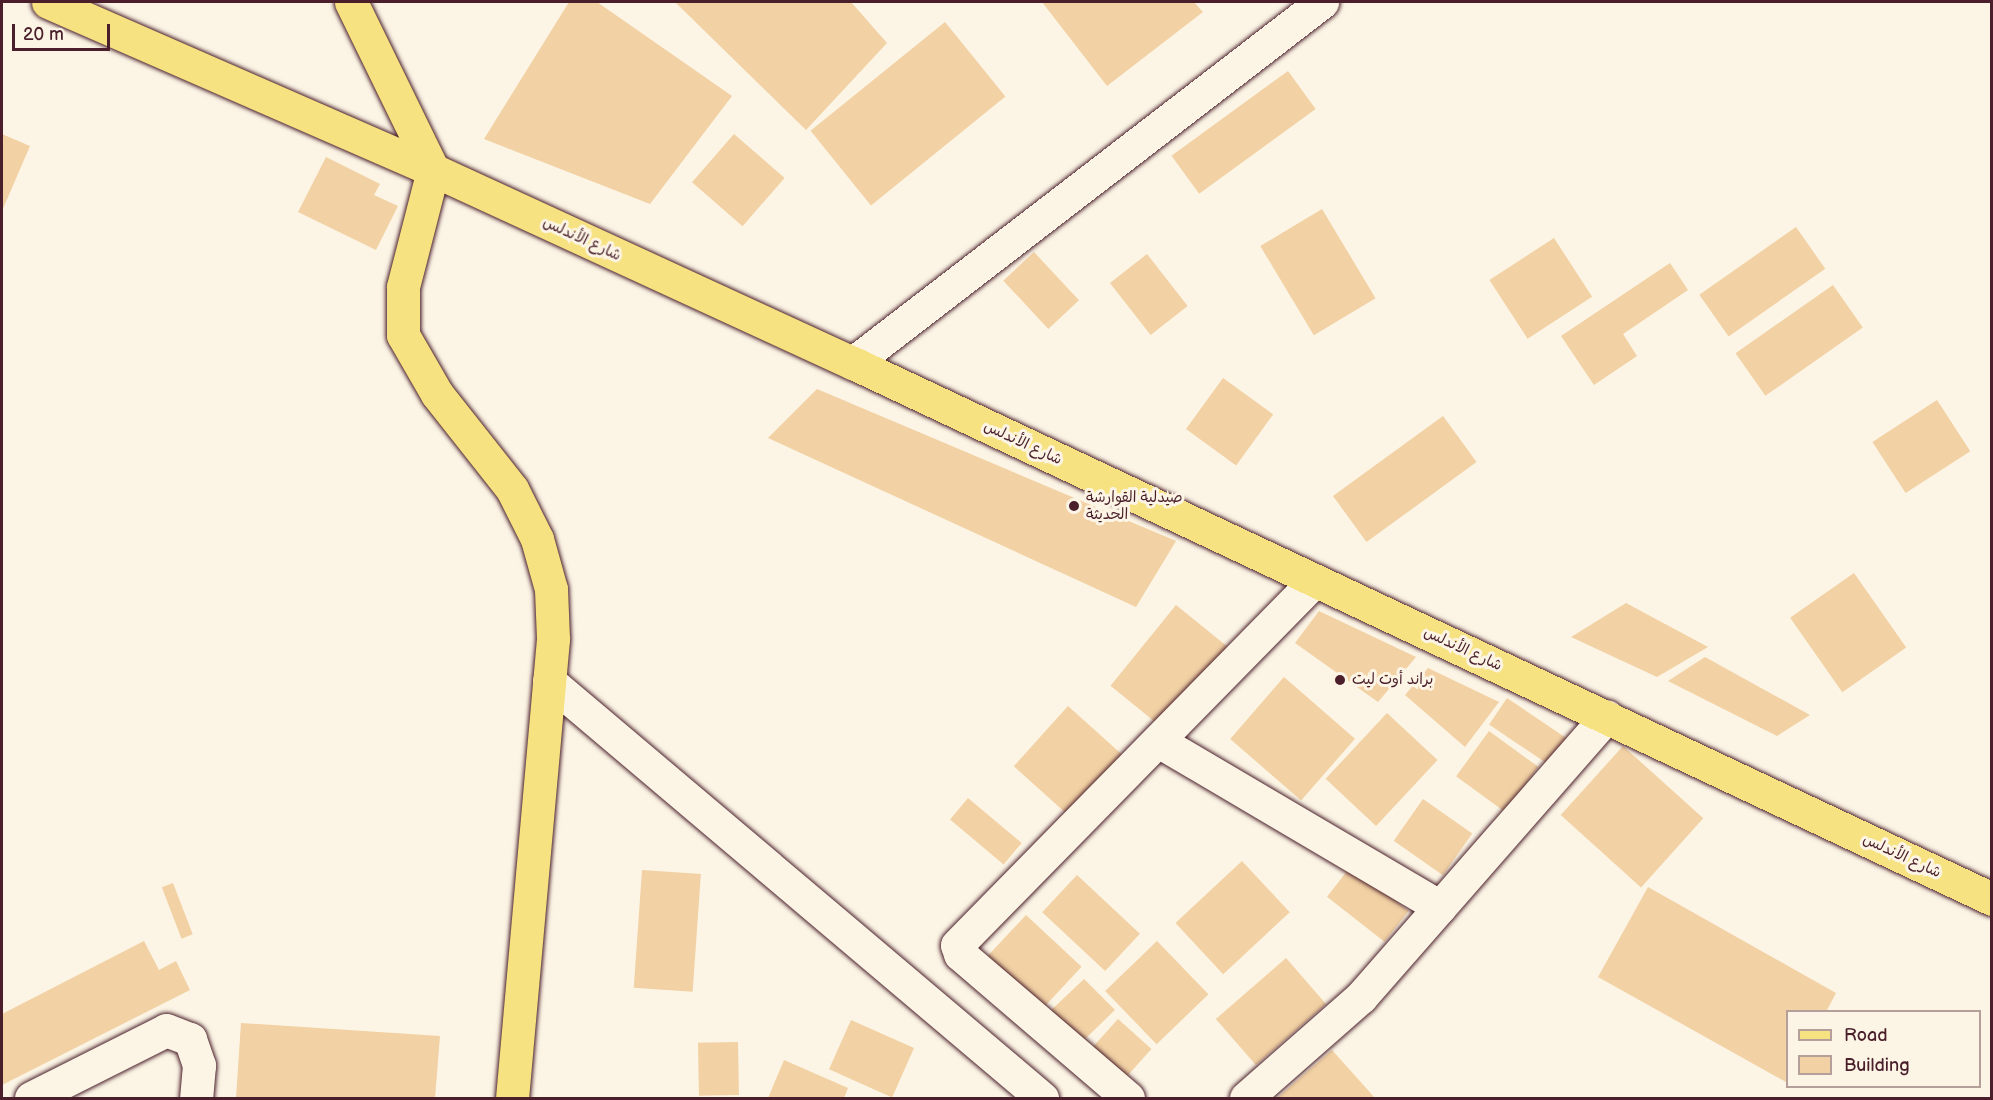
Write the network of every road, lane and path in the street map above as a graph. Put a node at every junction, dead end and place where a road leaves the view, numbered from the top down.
1 (48, 2) edge
2 (351, 2) edge
3 (1322, 2) edge
4 (433, 170) junction
5 (853, 363) junction
6 (1315, 580) junction
7 (549, 681) junction
8 (1607, 716) junction
9 (1160, 742) junction
10 (1992, 899) edge
11 (1440, 907) junction
12 (31, 1098) edge
13 (196, 1098) edge
14 (513, 1098) edge
15 (1042, 1098) edge
16 (1128, 1098) edge
17 (1246, 1098) edge

1 - 4 main road, شارع الأندلس
2 - 4 main road
3 - 5 street
4 - 5 main road, شارع الأندلس
4 - 7 main road
5 - 6 main road, شارع الأندلس
6 - 8 main road, شارع الأندلس
6 - 9 street
7 - 14 main road
7 - 15 street
8 - 10 main road, شارع الأندلس
8 - 11 street
9 - 11 street
9 - 16 street
11 - 17 street
12 - 13 street

